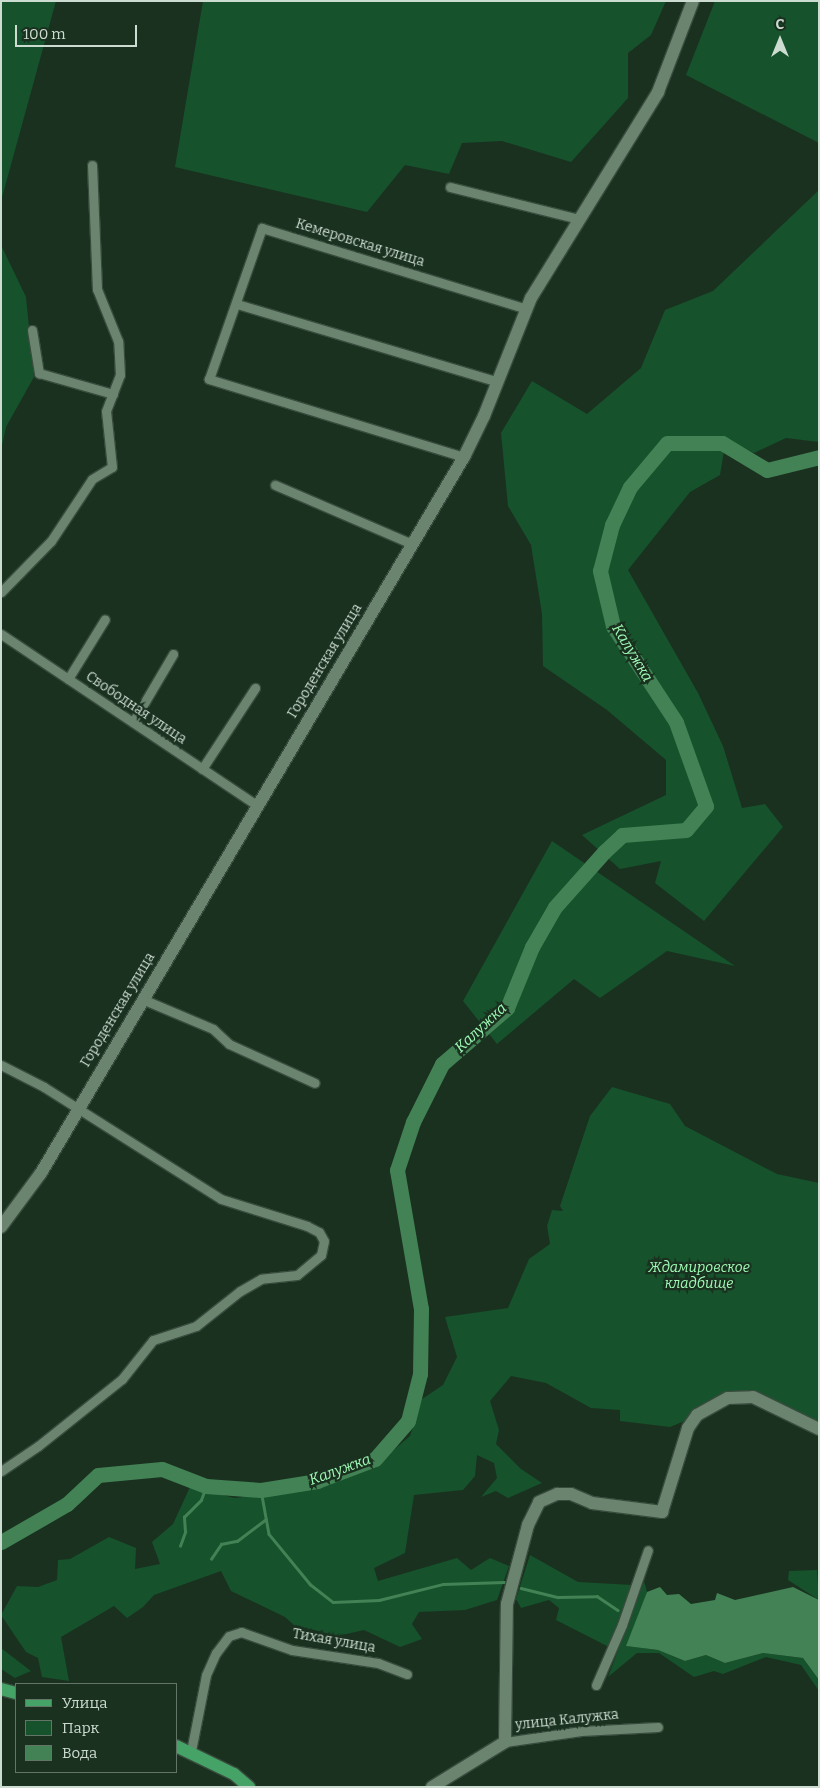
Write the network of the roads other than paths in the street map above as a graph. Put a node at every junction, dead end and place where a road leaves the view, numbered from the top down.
1 (693, 1) edge
2 (92, 165) dead end
3 (450, 187) dead end
4 (579, 219) junction
5 (237, 304) junction
6 (527, 309) junction
7 (32, 330) dead end
8 (496, 381) junction
9 (113, 394) junction
10 (464, 457) junction
11 (275, 485) dead end
12 (412, 544) junction
13 (1, 592) edge
14 (105, 619) dead end
15 (1, 634) edge
16 (173, 654) dead end
17 (68, 679) junction
18 (255, 688) dead end
19 (133, 722) junction
20 (202, 769) junction
21 (256, 805) junction
22 (142, 999) junction
23 (1, 1065) edge
24 (315, 1083) dead end
25 (77, 1110) junction
26 (1, 1227) edge
27 (819, 1429) edge
28 (1, 1470) edge
29 (648, 1550) dead end
30 (407, 1674) dead end
31 (596, 1686) dead end
32 (1, 1688) edge
33 (15, 1693) edge
34 (658, 1727) dead end
35 (506, 1742) junction
36 (178, 1747) edge
37 (191, 1750) junction
38 (249, 1787) edge
39 (432, 1787) edge

1 - 4 street, Городенская улица
2 - 9 street
3 - 4 street
4 - 6 street, Городенская улица
5 - 6 street, Кемеровская улица
5 - 8 street
5 - 10 street, Кемеровская улица
6 - 8 street, Городенская улица
7 - 9 street
8 - 10 street, Городенская улица
9 - 13 street
10 - 12 street, Городенская улица
11 - 12 street
12 - 21 street, Городенская улица
14 - 17 street
15 - 17 street, Свободная улица
16 - 19 street
17 - 19 street, Свободная улица
18 - 20 street
19 - 20 street, Свободная улица
20 - 21 street, Свободная улица
21 - 22 street, Городенская улица
22 - 24 street
22 - 25 street, Городенская улица
23 - 25 street
25 - 26 street, Городенская улица
25 - 28 street
27 - 35 street
29 - 31 street
30 - 37 street, Тихая улица
32 - 33 main road
34 - 35 street, улица Калужка
35 - 39 street, улица Калужка
36 - 37 main road
37 - 38 main road

